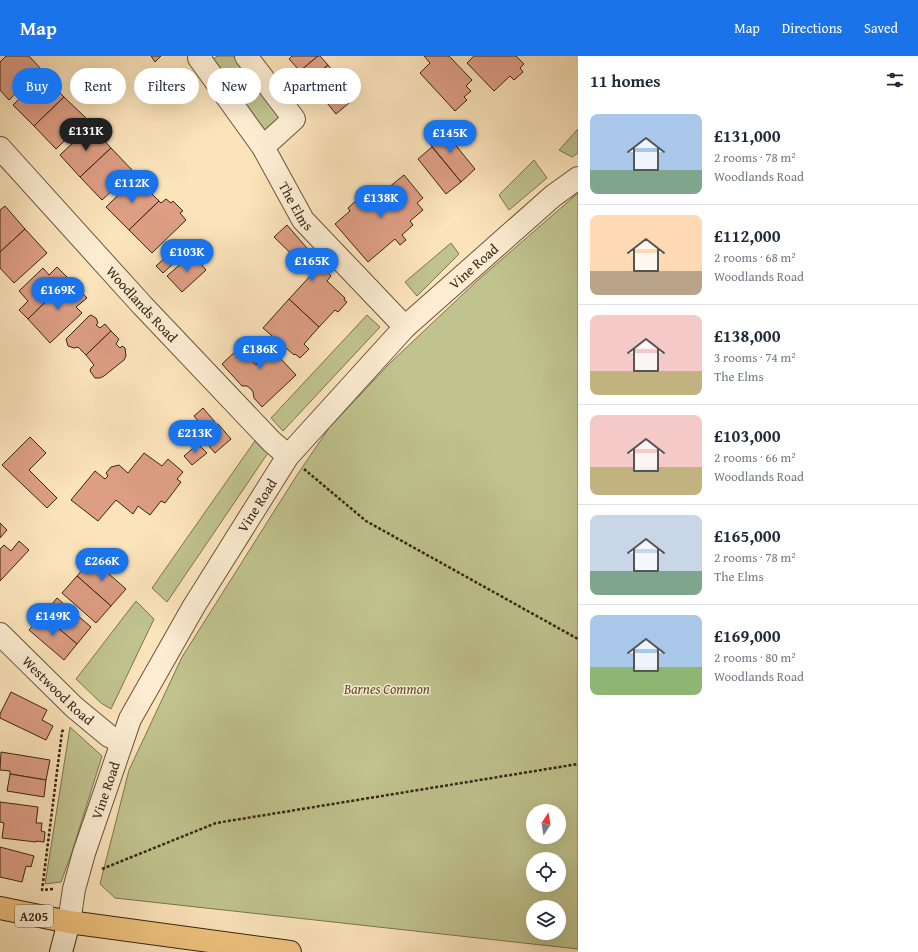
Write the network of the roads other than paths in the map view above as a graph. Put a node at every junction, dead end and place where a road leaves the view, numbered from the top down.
1 (202, 56) edge
2 (246, 56) edge
3 (263, 147) junction
4 (0, 148) edge
5 (578, 178) edge
6 (405, 327) junction
7 (288, 456) junction
8 (0, 634) edge
9 (122, 742) junction
10 (0, 908) edge
11 (68, 922) junction
12 (61, 952) edge
13 (290, 952) edge

1 - 3 street, The Elms
2 - 3 street
3 - 6 street, The Elms
4 - 7 street, Woodlands Road
5 - 6 street, Vine Road
6 - 7 street, Vine Road
7 - 9 street, Vine Road
8 - 9 street, Westwood Road
9 - 11 street, Vine Road
10 - 11 highway, A205
11 - 12 street, Vine Road
11 - 13 highway, A205

